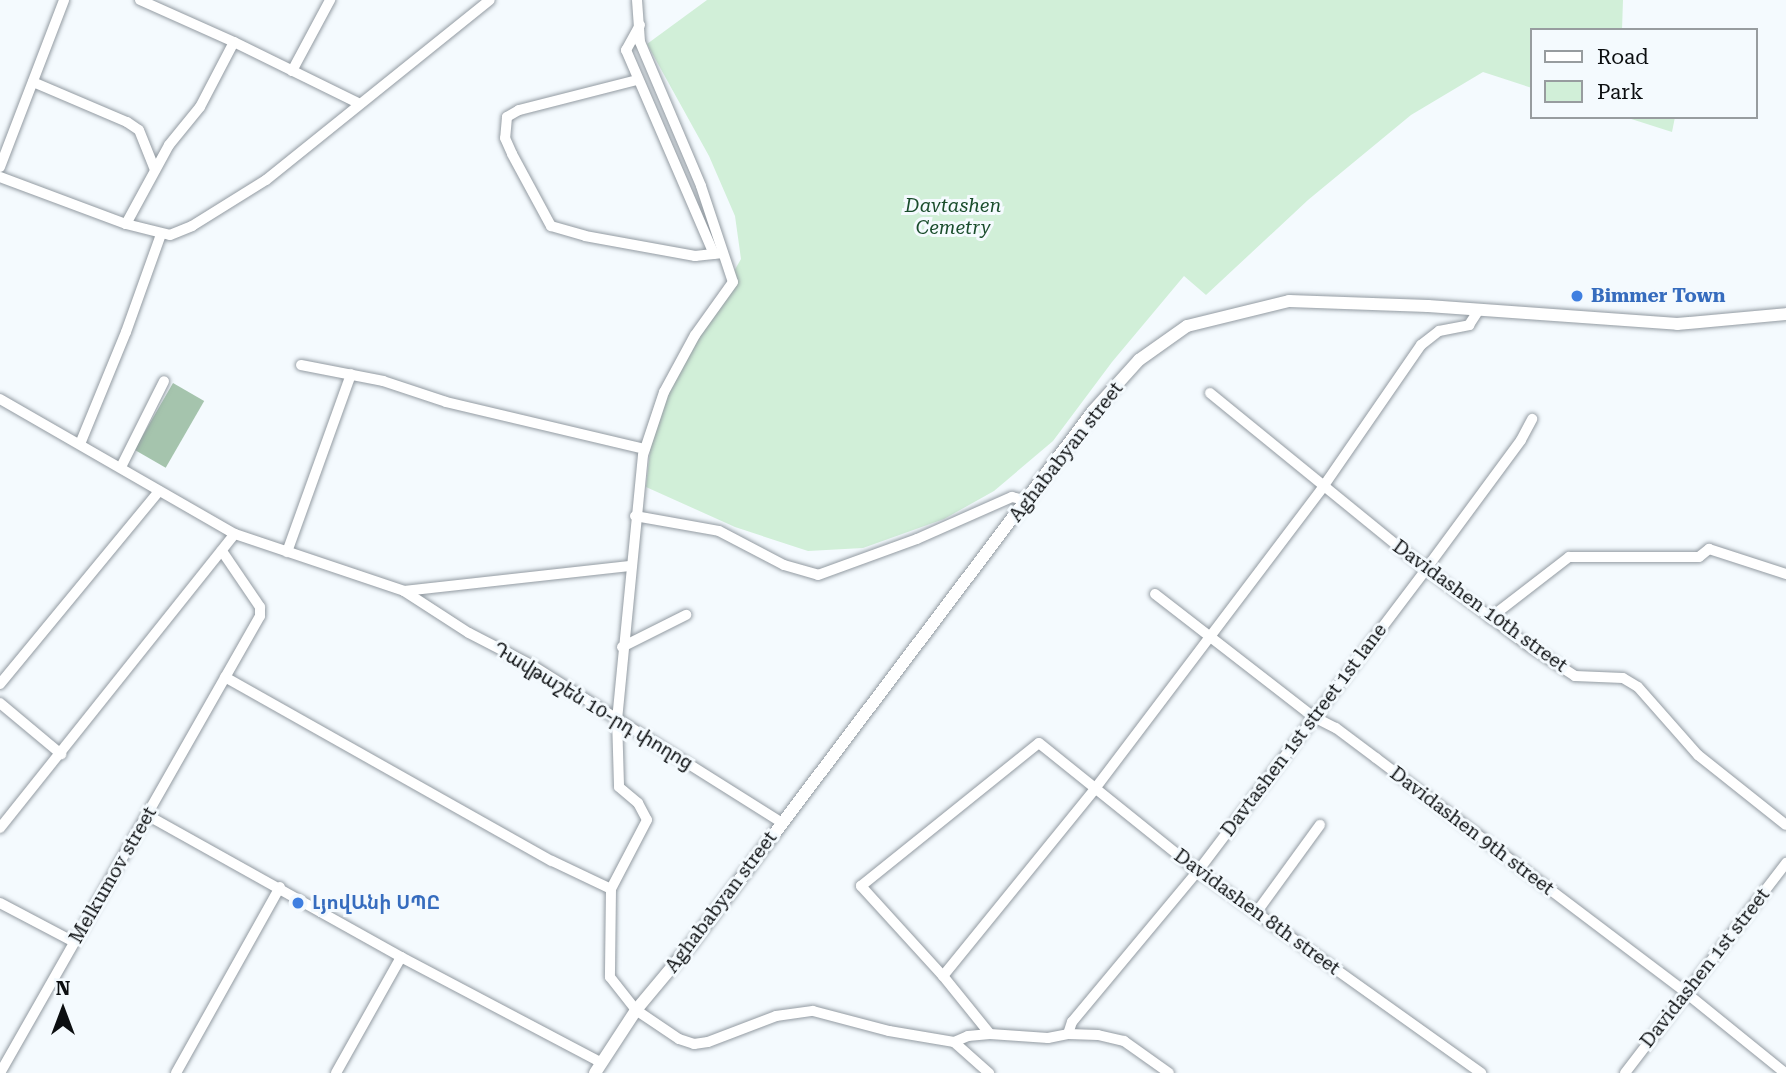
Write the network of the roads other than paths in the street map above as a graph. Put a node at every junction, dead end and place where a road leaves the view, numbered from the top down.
1 (64, 0) edge
2 (140, 0) edge
3 (330, 0) edge
4 (490, 0) edge
5 (637, 0) edge
6 (640, 25) junction
7 (234, 42) junction
8 (292, 71) junction
9 (637, 80) junction
10 (33, 82) junction
11 (360, 104) junction
12 (0, 167) edge
13 (155, 170) junction
14 (0, 177) edge
15 (126, 224) junction
16 (161, 234) junction
17 (719, 254) junction
18 (1478, 311) junction
19 (1786, 314) edge
20 (301, 365) dead end
21 (351, 374) junction
22 (164, 381) dead end
23 (1210, 393) dead end
24 (0, 400) edge
25 (1532, 419) dead end
26 (80, 444) junction
27 (645, 449) junction
28 (121, 467) junction
29 (1323, 487) junction
30 (159, 491) junction
31 (1028, 500) junction
32 (635, 516) junction
33 (235, 534) junction
34 (222, 551) junction
35 (286, 552) junction
36 (630, 566) junction
37 (1426, 569) junction
38 (1786, 574) edge
39 (404, 591) junction
40 (1155, 594) dead end
41 (686, 615) dead end
42 (1490, 618) junction
43 (1209, 636) junction
44 (622, 647) junction
45 (225, 677) junction
46 (0, 684) edge
47 (0, 703) edge
48 (1312, 716) junction
49 (617, 718) junction
50 (61, 754) junction
51 (1094, 790) junction
52 (148, 815) junction
53 (781, 822) junction
54 (1320, 825) dead end
55 (1786, 825) edge
56 (0, 828) edge
57 (1786, 863) edge
58 (1198, 871) junction
59 (280, 887) junction
60 (611, 889) junction
61 (0, 903) edge
62 (1256, 913) junction
63 (74, 942) junction
64 (401, 957) junction
65 (943, 976) junction
66 (1685, 992) junction
67 (636, 1010) junction
68 (990, 1034) junction
69 (1068, 1034) junction
70 (954, 1042) junction
71 (0, 1045) edge
72 (12, 1052) junction
73 (599, 1068) edge
74 (0, 1073) edge
75 (176, 1073) edge
76 (336, 1073) edge
77 (989, 1073) edge
78 (1169, 1073) edge
79 (1480, 1073) edge
80 (1625, 1073) edge
81 (1785, 1073) edge

1 - 10 street
2 - 7 street
3 - 8 street
4 - 11 street
5 - 6 street
6 - 9 street
6 - 17 street
7 - 8 street
7 - 13 street
8 - 11 street
9 - 17 street
9 - 17 street
10 - 12 street
10 - 13 street
11 - 16 street
13 - 15 street
14 - 15 street
15 - 16 street
16 - 26 street
17 - 27 street
18 - 19 street, Aghababyan street
18 - 29 street
18 - 31 street, Aghababyan street
20 - 21 street
21 - 27 street
21 - 35 street
22 - 28 street
23 - 29 street, Davidashen 10th street
24 - 26 street
25 - 37 street, Davtashen 1st street 1st lane
26 - 28 street
27 - 32 street
28 - 30 street
29 - 37 street, Davidashen 10th street
29 - 43 street
30 - 33 street
30 - 46 street
31 - 32 street
31 - 53 street, Aghababyan street
32 - 36 street
33 - 34 street
33 - 35 street
34 - 45 street, Melkumov street
34 - 50 street
35 - 39 street
36 - 39 street
36 - 44 street
37 - 42 street, Davidashen 10th street
37 - 48 street, Davtashen 1st street 1st lane
38 - 42 street
39 - 49 street, Դավթաշեն 10-րդ փողոց
40 - 43 street, Davidashen 9th street
41 - 44 street
42 - 55 street, Davidashen 10th street
43 - 48 street, Davidashen 9th street
43 - 51 street
44 - 49 street
45 - 52 street, Melkumov street
45 - 60 street
47 - 50 street
48 - 58 street, Davtashen 1st street 1st lane
48 - 66 street, Davidashen 9th street
49 - 53 street, Դավթաշեն 10-րդ փողոց
49 - 60 street
50 - 56 street
51 - 58 street, Davidashen 8th street
51 - 65 street
51 - 65 street, Davidashen 8th street
52 - 59 street
52 - 63 street, Melkumov street
53 - 67 street, Aghababyan street
54 - 62 street
57 - 66 street, Davidashen 1st street
58 - 62 street, Davidashen 8th street
58 - 69 street, Davtashen 1st street 1st lane
59 - 64 street
59 - 75 street
60 - 67 street
61 - 63 street
62 - 79 street, Davidashen 8th street
63 - 72 street, Melkumov street
64 - 73 street
64 - 76 street
65 - 68 street
66 - 80 street, Davidashen 1st street
66 - 81 street, Davidashen 9th street
67 - 70 street
67 - 73 street, Aghababyan street
68 - 69 street
68 - 70 street
69 - 78 street
70 - 77 street
71 - 72 street
72 - 74 street, Melkumov street

